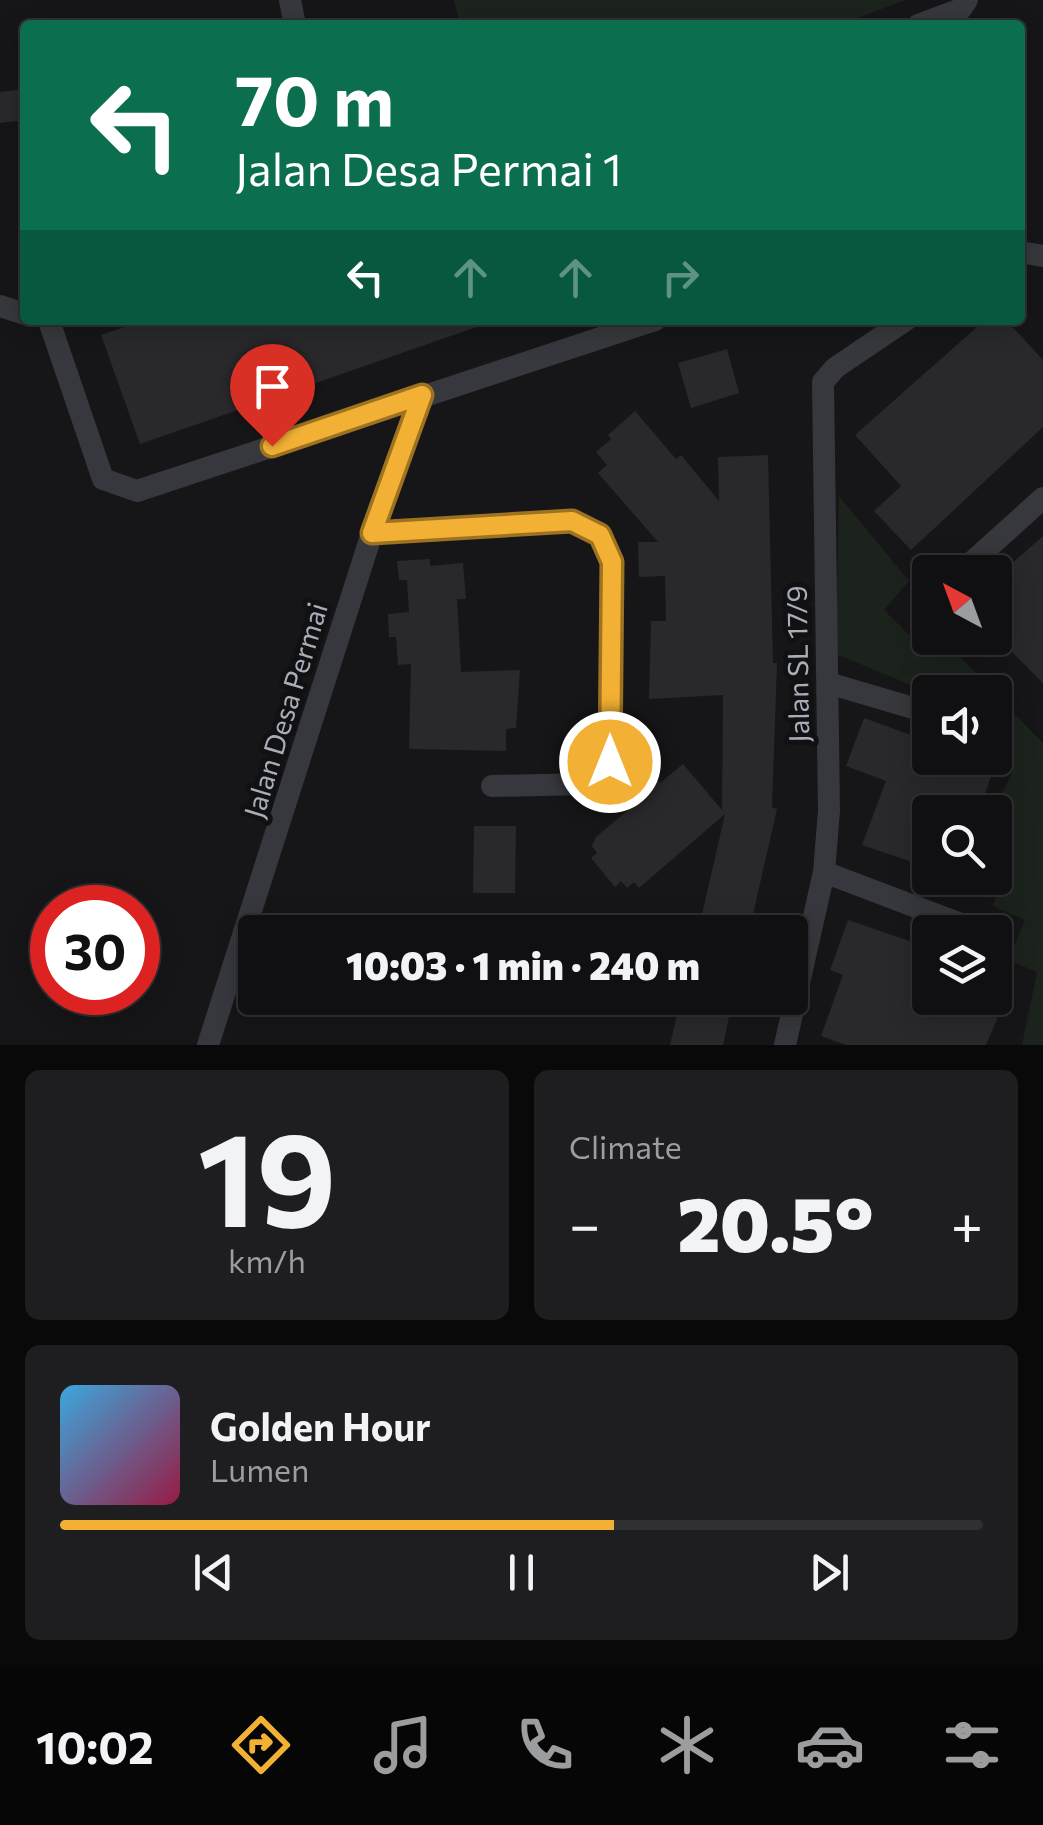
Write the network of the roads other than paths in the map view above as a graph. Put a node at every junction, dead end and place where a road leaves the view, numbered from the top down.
1 (964, 5) edge
2 (930, 20) edge
3 (51, 325) edge
4 (640, 325) edge
5 (899, 325) edge
6 (422, 395) junction
7 (1043, 498) edge
8 (372, 533) junction
9 (980, 555) edge
10 (828, 683) junction
11 (912, 708) edge
12 (492, 786) dead end
13 (824, 872) junction
14 (936, 915) edge
15 (208, 1045) edge
16 (785, 1045) edge

1 - 2 street
3 - 6 street
4 - 6 street
5 - 10 street, Jalan SL 17/9
6 - 8 street, Jalan Desa Permai
7 - 9 street
8 - 12 street
8 - 15 street, Jalan Desa Permai
10 - 11 street
10 - 13 street, Jalan SL 17/9
13 - 14 street
13 - 16 street, Jalan SL 17/9

